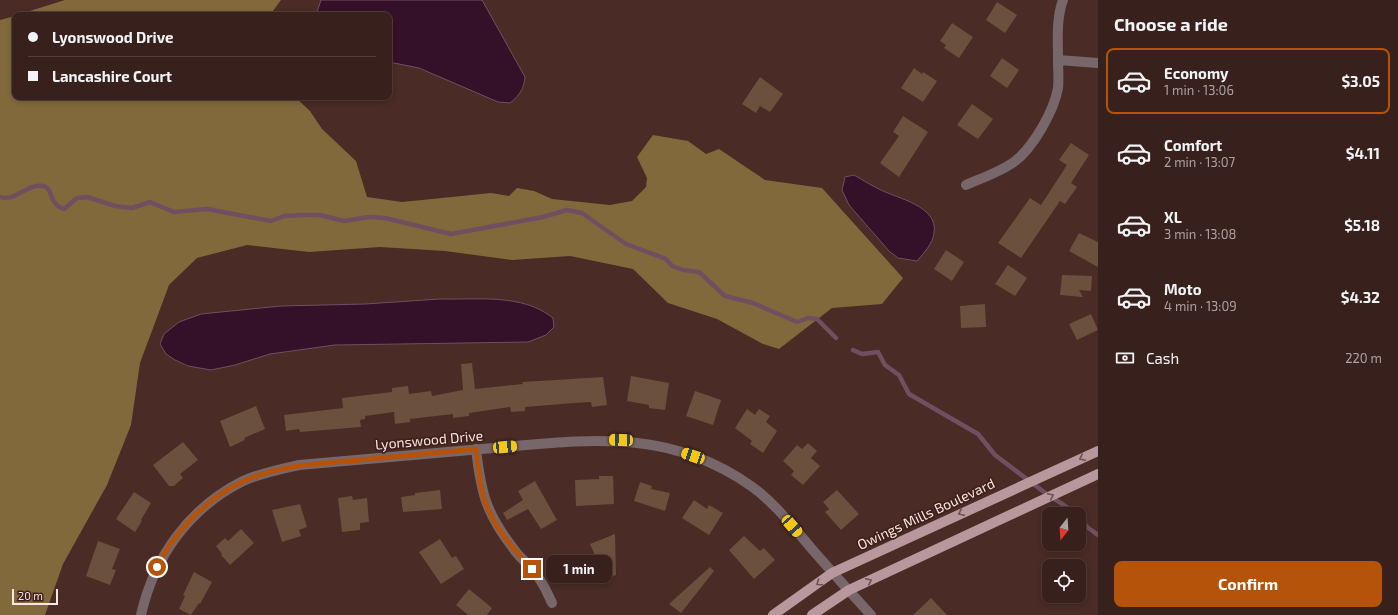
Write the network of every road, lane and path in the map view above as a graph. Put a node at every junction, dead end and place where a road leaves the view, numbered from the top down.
1 (1062, 0) edge
2 (1058, 60) junction
3 (1098, 63) edge
4 (966, 185) dead end
5 (476, 449) junction
6 (1098, 451) edge
7 (1098, 474) edge
8 (832, 573) junction
9 (849, 590) junction
10 (552, 603) dead end
11 (141, 615) edge
12 (773, 615) edge
13 (812, 615) edge
14 (871, 615) edge

1 - 2 street
2 - 3 street
2 - 4 street
5 - 8 street, Lyonswood Drive
5 - 10 street
5 - 11 street, Lyonswood Drive
6 -> 8 main road, Owings Mills Boulevard
9 -> 7 main road
8 - 9 street, Lyonswood Drive
8 -> 12 main road, Owings Mills Boulevard
9 - 13 main road
9 - 14 street, Lyonswood Drive

